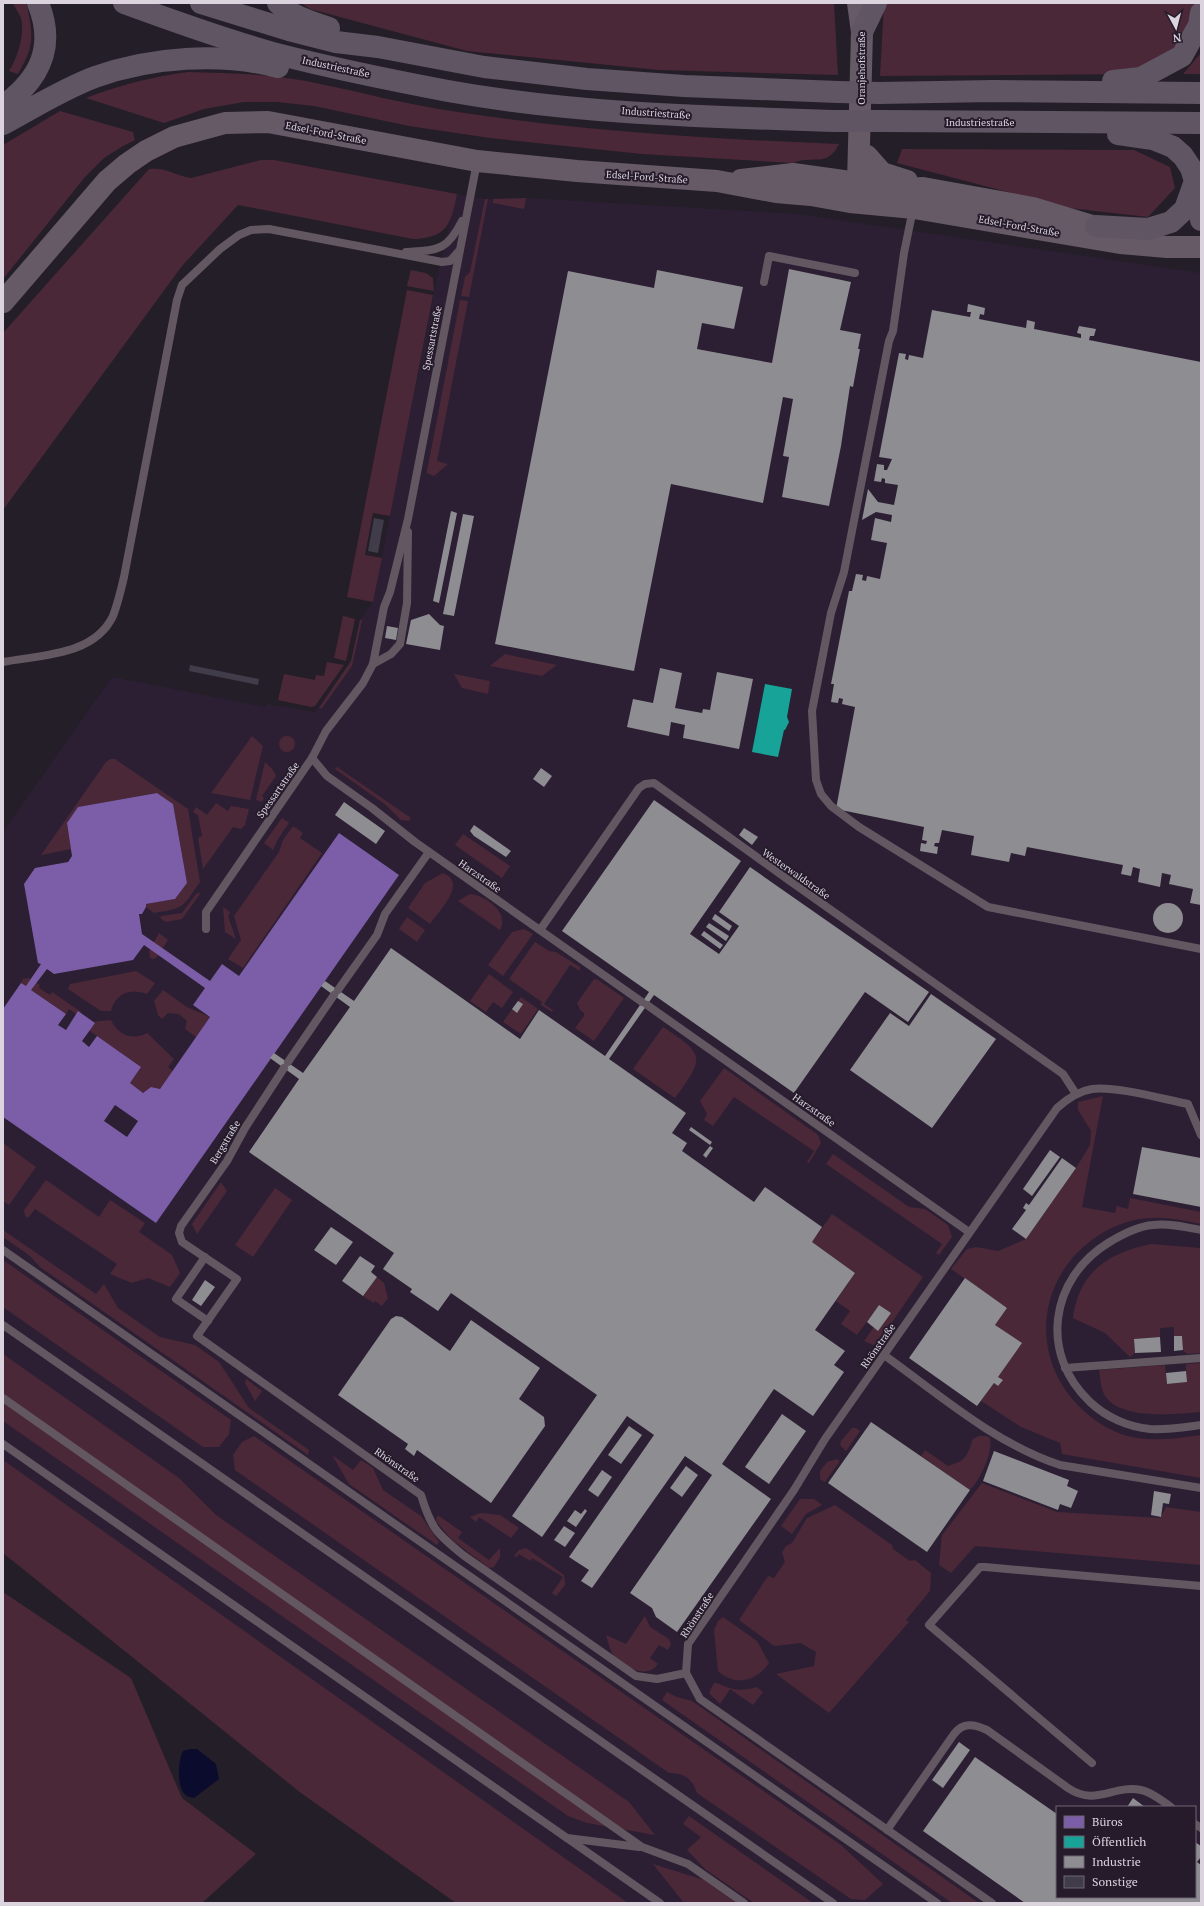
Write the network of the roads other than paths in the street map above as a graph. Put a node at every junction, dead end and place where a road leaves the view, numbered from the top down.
1 (38, 3) edge
2 (124, 3) edge
3 (201, 3) edge
4 (278, 3) edge
5 (858, 3) edge
6 (876, 3) edge
7 (1201, 13) edge
8 (862, 32) junction
9 (378, 47) junction
10 (405, 82) junction
11 (993, 91) junction
12 (1201, 93) edge
13 (8, 102) edge
14 (1052, 122) junction
15 (1201, 123) edge
16 (3, 124) edge
17 (860, 133) junction
18 (867, 156) junction
19 (477, 161) junction
20 (1194, 181) junction
21 (858, 182) junction
22 (812, 186) junction
23 (923, 188) junction
24 (889, 206) junction
25 (914, 208) junction
26 (467, 211) junction
27 (1201, 220) edge
28 (1096, 226) junction
29 (1148, 245) junction
30 (1201, 247) edge
31 (460, 249) junction
32 (393, 253) junction
33 (855, 273) dead end
34 (764, 282) dead end
35 (3, 302) edge
36 (408, 519) junction
37 (3, 662) edge
38 (372, 664) junction
39 (312, 758) junction
40 (429, 852) junction
41 (206, 929) dead end
42 (540, 930) junction
43 (1201, 948) edge
44 (1076, 1094) junction
45 (1201, 1136) edge
46 (1201, 1230) edge
47 (969, 1232) junction
48 (3, 1250) edge
49 (205, 1257) junction
50 (208, 1321) junction
51 (3, 1325) edge
52 (884, 1355) junction
53 (1201, 1358) edge
54 (1065, 1368) junction
55 (3, 1398) edge
56 (1201, 1425) edge
57 (3, 1444) edge
58 (1201, 1488) edge
59 (1201, 1586) edge
60 (686, 1673) junction
61 (1092, 1763) dead end
62 (1170, 1806) edge
63 (887, 1830) junction
64 (566, 1838) junction
65 (642, 1847) junction
66 (660, 1903) edge
67 (744, 1903) edge
68 (833, 1903) edge
69 (937, 1903) edge
70 (992, 1903) edge

1 - 13 highway
2 - 10 highway, Industriestraße
3 - 9 highway
4 - 9 highway
5 - 8 street, Oranjehofstraße
6 - 8 highway
7 - 11 highway
8 - 17 street, Oranjehofstraße
9 - 11 highway, bridge
10 - 14 highway, Industriestraße, bridge
10 - 16 highway
11 - 12 highway
14 - 15 highway, Industriestraße
14 - 20 highway
17 - 18 street, Oranjehofstraße
17 - 21 street, Oranjehofstraße
17 - 22 street, Oranjehofstraße
18 - 21 street
18 - 23 street, Edsel-Ford-Straße
19 - 22 street, Edsel-Ford-Straße
19 - 26 lane, Spessartstraße
19 - 35 street, Edsel-Ford-Straße
20 - 27 highway
20 - 28 highway
21 - 22 street, Edsel-Ford-Straße
21 - 23 street, Edsel-Ford-Straße
21 - 24 street, Edsel-Ford-Straße
22 - 24 street, Edsel-Ford-Straße
23 - 28 street, Edsel-Ford-Straße
24 - 25 street, Edsel-Ford-Straße
25 - 29 street, Edsel-Ford-Straße
25 - 43 lane
26 - 31 lane, Spessartstraße
26 - 32 lane
28 - 29 street, Edsel-Ford-Straße
29 - 30 street, Edsel-Ford-Straße
31 - 32 lane
31 - 36 lane, Spessartstraße
32 - 37 lane
33 - 34 lane
36 - 38 lane, Spessartstraße
36 - 38 lane
38 - 39 lane, Spessartstraße
39 - 40 lane, Harzstraße
39 - 41 lane, Spessartstraße
40 - 42 lane, Harzstraße
40 - 49 lane, Bergstraße
42 - 44 lane, Westerwaldstraße
42 - 47 lane, Harzstraße
44 - 45 lane
44 - 47 lane, Rhönstraße
46 - 54 lane
47 - 52 lane, Rhönstraße
48 - 69 lane
49 - 50 lane
49 - 50 lane
50 - 60 lane, Rhönstraße
51 - 68 lane
52 - 58 lane
52 - 60 lane, Rhönstraße
53 - 54 lane
54 - 56 lane
55 - 65 lane
57 - 64 lane
59 - 61 lane
60 - 63 lane
62 - 63 lane
63 - 70 lane
64 - 65 lane
64 - 66 lane
65 - 67 lane

